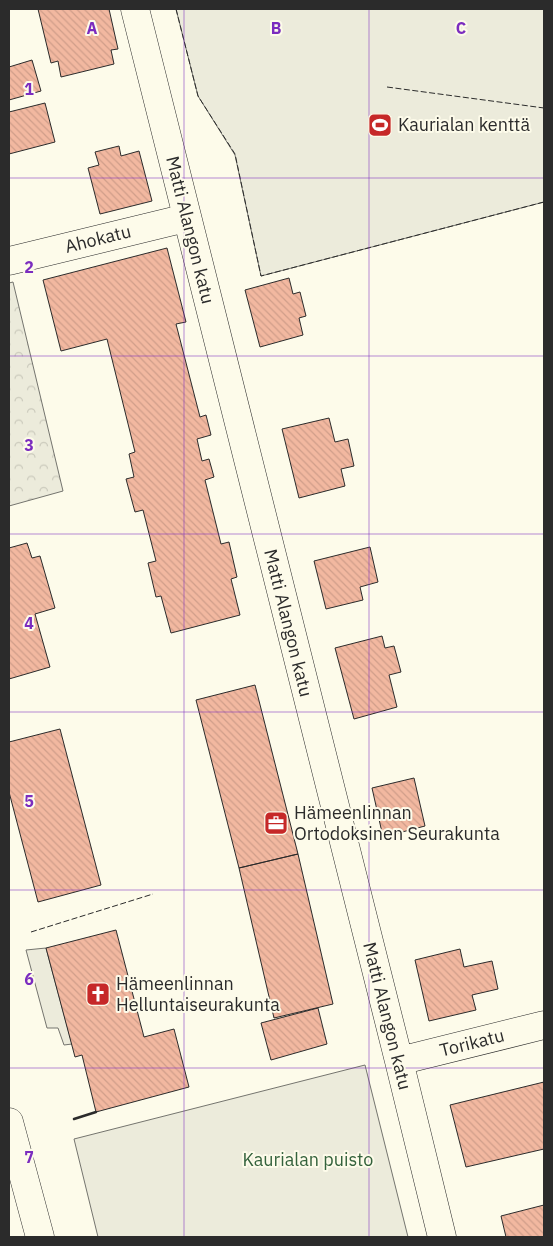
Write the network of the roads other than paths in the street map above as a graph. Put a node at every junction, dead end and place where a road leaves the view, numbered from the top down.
1 (135, 9) edge
2 (186, 218) junction
3 (9, 261) edge
4 (544, 1025) edge
5 (399, 1061) junction
6 (9, 1122) edge
7 (13, 1155) edge
8 (40, 1237) edge
9 (442, 1237) edge

1 - 2 street, Matti Alangon katu
2 - 3 street, Ahokatu
2 - 5 street, Matti Alangon katu
4 - 5 street, Torikatu
5 - 9 street, Matti Alangon katu
6 - 7 street
7 - 8 street

